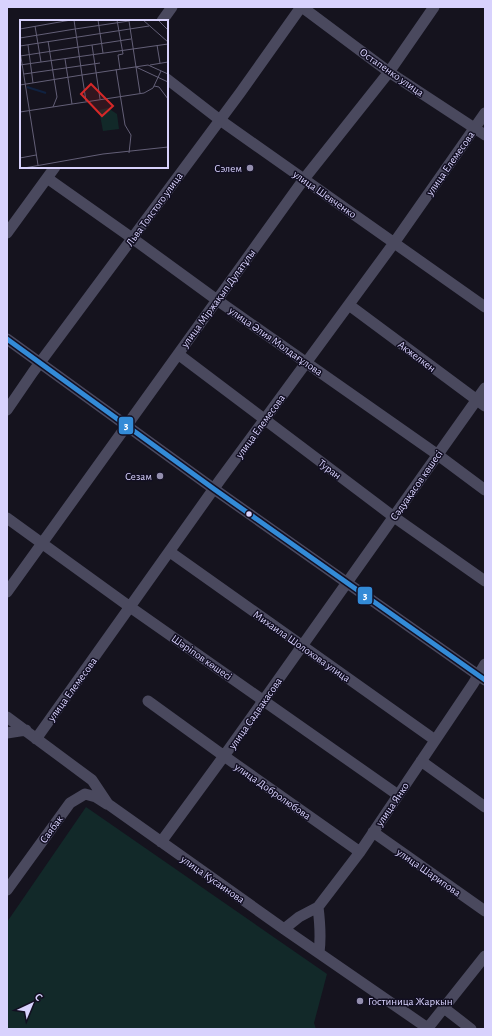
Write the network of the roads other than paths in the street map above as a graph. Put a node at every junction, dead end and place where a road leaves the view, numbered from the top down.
1 (172, 7) edge
2 (301, 7) edge
3 (434, 7) edge
4 (163, 20) edge
5 (389, 72) junction
6 (168, 80) edge
7 (485, 113) edge
8 (220, 120) junction
9 (475, 128) junction
10 (485, 135) edge
11 (54, 168) edge
12 (47, 178) junction
13 (304, 179) junction
14 (7, 233) edge
15 (132, 238) junction
16 (394, 243) junction
17 (217, 300) junction
18 (349, 305) junction
19 (485, 307) edge
20 (7, 339) edge
21 (178, 354) junction
22 (307, 362) junction
23 (40, 364) junction
24 (485, 388) edge
25 (481, 403) edge
26 (7, 410) edge
27 (265, 420) junction
28 (126, 426) junction
29 (438, 455) junction
30 (214, 489) junction
31 (485, 490) edge
32 (394, 517) junction
33 (7, 518) edge
34 (42, 544) junction
35 (170, 552) junction
36 (485, 581) edge
37 (348, 582) junction
38 (7, 592) edge
39 (130, 607) junction
40 (303, 646) junction
41 (485, 664) edge
42 (482, 678) edge
43 (148, 701) dead end
44 (264, 701) junction
45 (7, 717) edge
46 (26, 730) junction
47 (7, 733) edge
48 (36, 739) junction
49 (435, 740) junction
50 (224, 756) junction
51 (421, 761) junction
52 (398, 795) junction
53 (108, 804) junction
54 (485, 807) edge
55 (373, 832) junction
56 (161, 842) junction
57 (360, 852) junction
58 (7, 890) edge
59 (318, 907) junction
60 (485, 911) edge
61 (284, 929) junction
62 (319, 954) junction
63 (485, 956) edge
64 (444, 1008) junction
65 (428, 1029) edge
66 (471, 1029) edge

1 - 4 street
2 - 5 street, Остапенко улица
2 - 8 street, Льва Толстого улица
3 - 5 street, улица Міржақып Дулатұлы
5 - 9 street, Остапенко улица
5 - 13 street, улица Міржақып Дулатұлы
6 - 8 street, улица Шевченко
7 - 9 street, улица Елемесова
8 - 13 street, улица Шевченко
8 - 15 street, Льва Толстого улица
9 - 10 street, Остапенко улица
9 - 16 street, улица Елемесова
11 - 12 street
12 - 14 street
12 - 15 street, улица Әлия Молдағұлова
13 - 16 street, улица Шевченко
13 - 17 street, улица Міржақып Дулатұлы
15 - 17 street, улица Әлия Молдағұлова
15 - 23 street, Льва Толстого улица
16 - 18 street, улица Елемесова
16 - 19 street, улица Шевченко
17 - 21 street, улица Міржақып Дулатұлы
17 - 22 street, улица Әлия Молдағұлова
18 - 22 street, улица Елемесова
18 - 25 street, Акжелкен
20 - 23 street
21 - 27 street, Туран
21 - 28 street, улица Міржақып Дулатұлы
22 - 27 street, улица Елемесова
22 - 29 street, улица Әлия Молдағұлова
23 - 26 street, Льва Толстого улица
23 - 28 street
24 - 25 street, Сәдуақасов көшесі
25 - 29 street, Сәдуақасов көшесі
27 - 30 street, улица Елемесова
27 - 32 street, Туран
28 - 30 street
28 - 34 street, улица Міржақып Дулатұлы
29 - 31 street, улица Әлия Молдағұлова
29 - 32 street, Сәдуақасов көшесі
30 - 35 street, улица Елемесова
30 - 37 street
32 - 36 street, Туран
32 - 37 street, Сәдуақасов көшесі
33 - 34 street, Шәріпов көшесі
34 - 38 street, улица Міржақып Дулатұлы
34 - 39 street, Шәріпов көшесі
35 - 39 street, улица Елемесова
35 - 40 street, Михаила Шолохова улица
37 - 40 street, улица Садвакасова
37 - 42 street
39 - 44 street, Шәріпов көшесі
39 - 48 street, улица Елемесова
40 - 44 street, улица Садвакасова
40 - 49 street, Михаила Шолохова улица
41 - 42 street, улица Янко
42 - 49 street, улица Янко
43 - 50 street, улица Добролюбова
44 - 50 street, улица Садвакасова
44 - 52 street, Шәріпов көшесі
45 - 46 street, улица Кусаинова
46 - 47 street
46 - 48 street, улица Кусаинова
48 - 53 street, улица Кусаинова
49 - 51 street, улица Янко
50 - 56 street, улица Садвакасова
50 - 57 street, улица Добролюбова
51 - 52 street, улица Янко
51 - 54 street
52 - 55 street, улица Янко
53 - 56 street, улица Кусаинова
53 - 58 street, Саябак
55 - 57 street, улица Янко
55 - 60 street, улица Шарипова
56 - 61 street, улица Кусаинова
57 - 59 street, улица Янко
59 - 61 street, улица Янко
59 - 62 street
61 - 62 street, улица Кусаинова
62 - 65 street, улица Кусаинова
63 - 64 street
64 - 65 street
64 - 66 street

